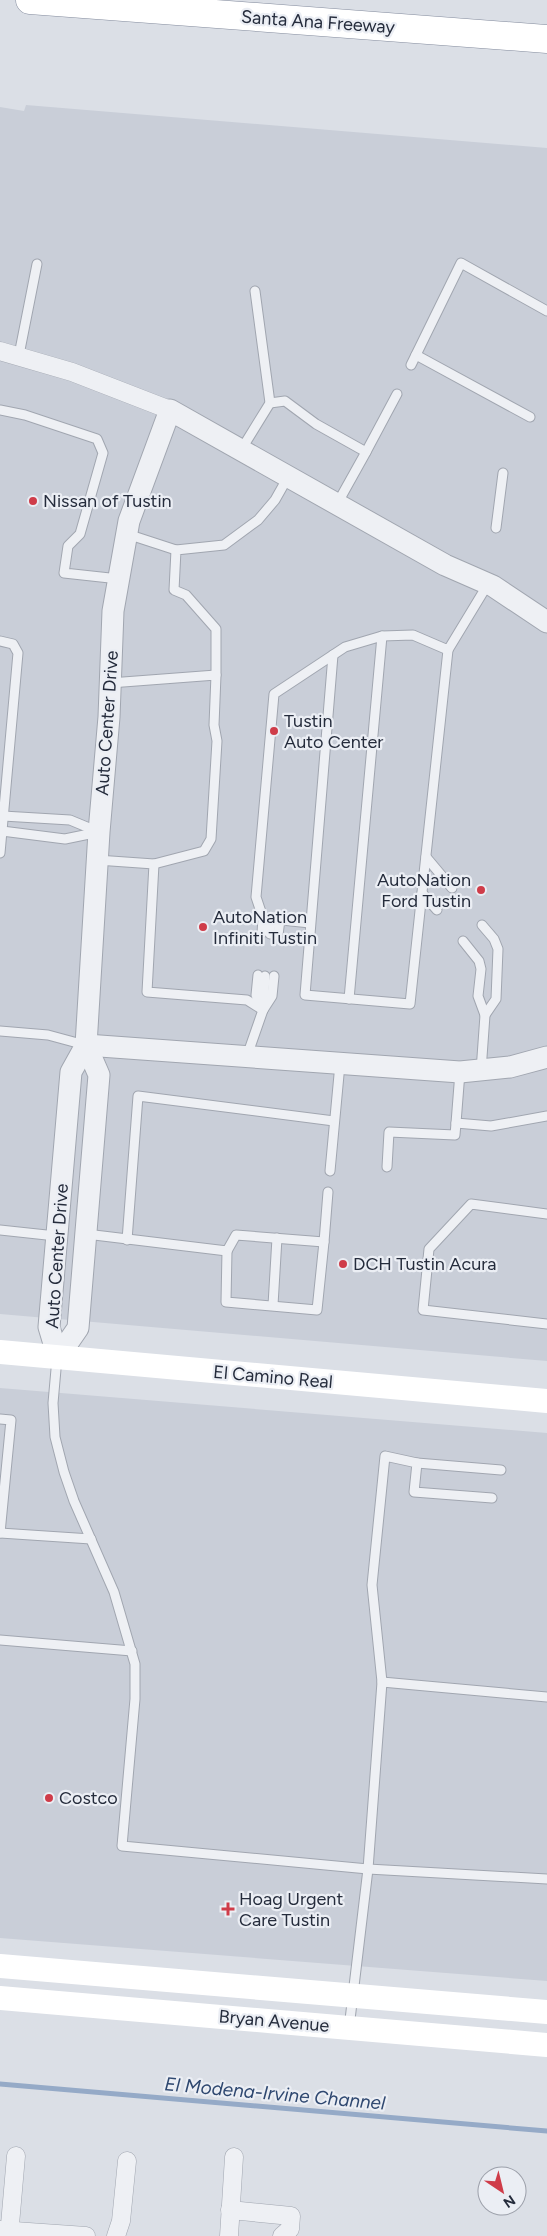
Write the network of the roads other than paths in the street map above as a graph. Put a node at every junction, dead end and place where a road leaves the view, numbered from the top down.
1 (30, 0) edge
2 (547, 39) edge
3 (37, 264) dead end
4 (255, 291) dead end
5 (547, 311) edge
6 (6, 354) edge
7 (416, 355) junction
8 (411, 365) dead end
9 (397, 394) dead end
10 (270, 404) junction
11 (0, 410) edge
12 (170, 410) junction
13 (530, 417) dead end
14 (241, 450) junction
15 (366, 452) junction
16 (503, 473) dead end
17 (288, 477) junction
18 (337, 504) junction
19 (496, 528) dead end
20 (127, 534) junction
21 (176, 550) junction
22 (119, 579) junction
23 (488, 584) junction
24 (547, 622) edge
25 (382, 636) junction
26 (0, 641) edge
27 (448, 650) junction
28 (333, 655) junction
29 (216, 675) junction
30 (110, 683) junction
31 (2, 824) edge
32 (99, 832) junction
33 (0, 853) edge
34 (426, 857) junction
35 (97, 860) junction
36 (154, 864) junction
37 (452, 888) dead end
38 (422, 892) junction
39 (437, 910) dead end
40 (271, 919) junction
41 (310, 923) junction
42 (482, 925) dead end
43 (463, 941) dead end
44 (349, 999) junction
45 (264, 1010) junction
46 (485, 1015) junction
47 (0, 1031) edge
48 (86, 1045) junction
49 (247, 1056) junction
50 (547, 1058) edge
51 (340, 1062) junction
52 (481, 1071) junction
53 (460, 1072) junction
54 (547, 1116) edge
55 (334, 1121) junction
56 (456, 1123) junction
57 (387, 1167) dead end
58 (330, 1171) dead end
59 (328, 1192) dead end
60 (547, 1214) edge
61 (0, 1230) edge
62 (86, 1234) junction
63 (57, 1236) junction
64 (277, 1238) junction
65 (126, 1240) junction
66 (324, 1242) junction
67 (227, 1251) junction
68 (273, 1305) junction
69 (547, 1324) edge
70 (0, 1352) edge
71 (58, 1357) junction
72 (547, 1401) edge
73 (0, 1419) edge
74 (5, 1438) edge
75 (416, 1463) junction
76 (3, 1464) edge
77 (501, 1470) dead end
78 (2, 1488) edge
79 (492, 1498) dead end
80 (2, 1505) edge
81 (0, 1533) edge
82 (91, 1539) junction
83 (0, 1640) edge
84 (132, 1651) junction
85 (382, 1682) junction
86 (547, 1696) edge
87 (368, 1868) junction
88 (547, 1880) edge
89 (0, 1966) edge
90 (352, 1996) junction
91 (0, 1998) edge
92 (547, 2012) edge
93 (349, 2028) junction
94 (547, 2045) edge
95 (16, 2156) dead end
96 (234, 2157) dead end
97 (127, 2161) dead end
98 (230, 2210) junction
99 (6, 2232) edge
100 (86, 2236) edge
101 (116, 2236) edge
102 (229, 2236) edge
103 (282, 2236) edge

1 - 2 highway, Santa Ana Freeway
3 - 6 lane
4 - 10 lane
5 - 7 lane
6 - 12 street
7 - 8 lane
7 - 13 lane
9 - 15 lane
10 - 14 lane
10 - 15 lane
11 - 22 lane
12 - 14 street
12 - 20 street, Auto Center Drive
14 - 17 street
15 - 18 lane
16 - 19 lane
17 - 18 street
17 - 21 lane
18 - 23 street
20 - 21 lane
20 - 22 street, Auto Center Drive
21 - 29 lane
22 - 30 street, Auto Center Drive
23 - 24 street
23 - 27 lane
25 - 27 lane
25 - 28 lane
25 - 44 lane
26 - 31 lane
27 - 34 lane
28 - 40 lane
28 - 41 lane
29 - 30 lane
29 - 36 lane
30 - 32 street, Auto Center Drive
31 - 32 lane
31 - 32 lane
31 - 33 lane
32 - 35 street, Auto Center Drive
34 - 37 lane
34 - 38 lane
35 - 36 lane
35 - 48 street, Auto Center Drive
36 - 45 lane
38 - 39 lane
38 - 44 lane
40 - 40 lane
40 - 41 lane
41 - 44 lane
42 - 46 lane
43 - 46 lane
45 - 45 lane
45 - 49 lane
46 - 52 lane
47 - 48 lane
48 - 49 street
48 - 62 street, Auto Center Drive
48 - 63 street, Auto Center Drive
49 - 51 street
50 - 52 street
51 - 53 street
51 - 55 lane
52 - 53 street
53 - 56 lane
54 - 56 lane
55 - 58 lane
55 - 65 lane
56 - 57 lane
59 - 66 lane
60 - 69 lane
61 - 63 lane
62 - 65 lane
62 - 71 street, Auto Center Drive
63 - 71 street, Auto Center Drive
64 - 66 lane
64 - 67 lane
64 - 68 lane
65 - 67 lane
66 - 68 lane
67 - 68 lane
70 - 71 main road, El Camino Real
71 - 72 main road, El Camino Real
71 - 82 lane
73 - 74 lane
74 - 76 lane
75 - 77 lane
75 - 79 lane
75 - 85 lane
76 - 78 lane
78 - 80 lane
80 - 81 lane
81 - 82 lane
82 - 84 lane
83 - 84 lane
84 - 87 lane
85 - 86 lane
85 - 87 lane
87 - 88 lane
87 - 90 lane
89 - 90 main road, Bryan Avenue
90 - 92 main road, Bryan Avenue
90 - 93 lane
91 - 93 main road, Bryan Avenue
93 - 94 main road, Bryan Avenue
95 - 99 street
96 - 98 street
97 - 101 street
98 - 102 street
98 - 103 street
99 - 100 street

